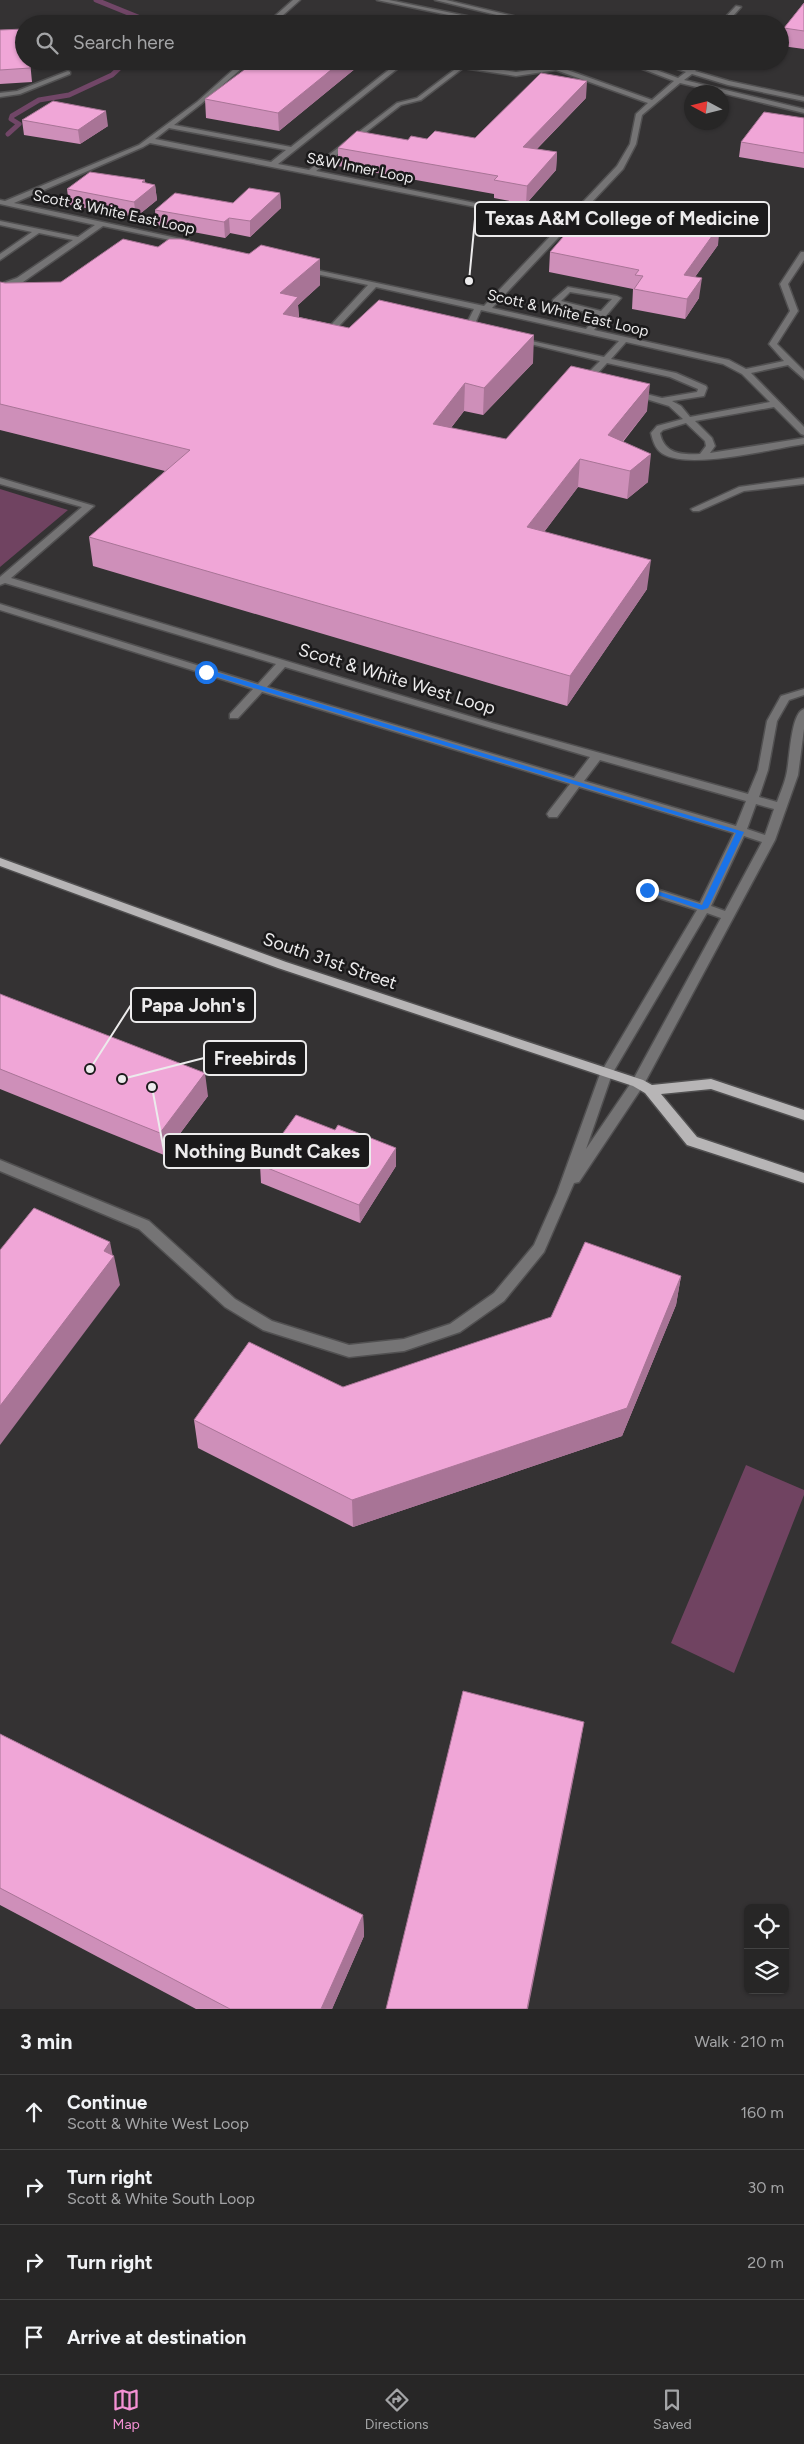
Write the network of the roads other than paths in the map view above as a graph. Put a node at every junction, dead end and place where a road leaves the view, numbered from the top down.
1 (297, 0) edge
2 (380, 0) edge
3 (438, 0) edge
4 (738, 7) dead end
5 (280, 15) edge
6 (456, 15) edge
7 (504, 15) edge
8 (730, 15) edge
9 (236, 70) edge
10 (392, 70) edge
11 (457, 70) edge
12 (489, 70) edge
13 (543, 70) edge
14 (562, 70) edge
15 (649, 70) edge
16 (686, 70) edge
17 (692, 72) junction
18 (68, 73) dead end
19 (680, 82) junction
20 (0, 95) edge
21 (804, 99) edge
22 (652, 102) junction
23 (804, 111) edge
24 (170, 126) junction
25 (148, 140) junction
26 (290, 149) junction
27 (273, 164) junction
28 (311, 172) junction
29 (4, 203) edge
30 (566, 223) junction
31 (1, 224) edge
32 (101, 224) junction
33 (39, 230) junction
34 (135, 231) junction
35 (128, 237) dead end
36 (79, 239) junction
37 (198, 245) edge
38 (804, 254) edge
39 (0, 258) edge
40 (300, 268) edge
41 (374, 284) junction
42 (0, 288) edge
43 (482, 308) junction
44 (794, 311) junction
45 (804, 311) edge
46 (603, 314) junction
47 (588, 332) junction
48 (487, 333) edge
49 (506, 337) edge
50 (624, 340) junction
51 (332, 347) edge
52 (608, 359) junction
53 (804, 359) edge
54 (790, 362) junction
55 (745, 372) junction
56 (804, 376) edge
57 (608, 388) edge
58 (626, 392) edge
59 (663, 400) junction
60 (776, 404) junction
61 (688, 420) junction
62 (804, 432) edge
63 (804, 441) edge
64 (703, 456) junction
65 (804, 480) edge
66 (0, 481) edge
67 (696, 509) dead end
68 (2, 580) edge
69 (0, 607) edge
70 (283, 663) junction
71 (259, 688) junction
72 (804, 692) edge
73 (804, 712) edge
74 (234, 716) dead end
75 (597, 756) junction
76 (578, 784) junction
77 (751, 799) junction
78 (781, 807) junction
79 (553, 814) dead end
80 (740, 832) junction
81 (769, 840) junction
82 (0, 862) edge
83 (647, 890) dead end
84 (704, 908) junction
85 (728, 916) junction
86 (606, 1074) junction
87 (644, 1087) junction
88 (804, 1115) edge
89 (0, 1165) edge
90 (804, 1178) edge
91 (564, 1193) junction

1 - 5 street
2 - 6 street
3 - 7 street
4 - 8 street
9 - 24 street
10 - 26 street
11 - 28 street
12 - 13 street
14 - 22 street
15 - 19 street
16 - 17 street
17 - 19 street
17 - 21 street
18 - 20 street
19 - 22 street
19 - 23 street
22 - 30 street
24 - 25 street
24 - 26 street
25 - 27 street, S&W Inner Loop
25 - 29 street
26 - 27 street
27 - 28 street, S&W Inner Loop
28 - 30 street, S&W Inner Loop
29 - 32 street, Scott & White East Loop
30 - 43 street
31 - 33 street
32 - 34 street, Scott & White East Loop
32 - 36 street
33 - 36 street
33 - 39 street
34 - 35 street
34 - 37 street, Scott & White East Loop
36 - 42 street
38 - 44 street
40 - 41 street, Scott & White East Loop
41 - 43 street, Scott & White East Loop
41 - 51 street
43 - 47 street, Scott & White East Loop
43 - 48 street
44 - 45 street
44 - 54 street
46 - 46 street
46 - 47 street
47 - 50 street, Scott & White East Loop
49 - 52 street
50 - 52 street
50 - 55 street, Scott & White East Loop
52 - 57 street
52 - 59 street
53 - 54 street
54 - 55 street
54 - 56 street
55 - 60 street, Scott & White East Loop
58 - 59 street
59 - 61 street
60 - 61 street
60 - 62 street, Scott & White East Loop
61 - 64 street
61 - 64 street
63 - 64 street
65 - 67 street
66 - 68 street
68 - 70 street, Scott & White West Loop
69 - 71 street
70 - 71 street
70 - 75 street, Scott & White West Loop
71 - 74 street
71 - 76 street
72 - 77 street
73 - 78 street
75 - 76 street
75 - 77 street, Scott & White West Loop
76 - 79 street
76 - 80 street
77 - 78 street, Scott & White West Loop
77 - 80 street
78 - 81 street
80 - 81 street
80 - 84 street
81 - 85 street
82 - 86 main road, South 31st Street
83 - 84 street
84 - 85 street
84 - 86 street
85 - 87 street
86 - 87 main road, South 31st Street
86 - 91 street
87 - 88 main road, South 31st Street
87 - 90 main road
87 - 91 street
89 - 91 street

